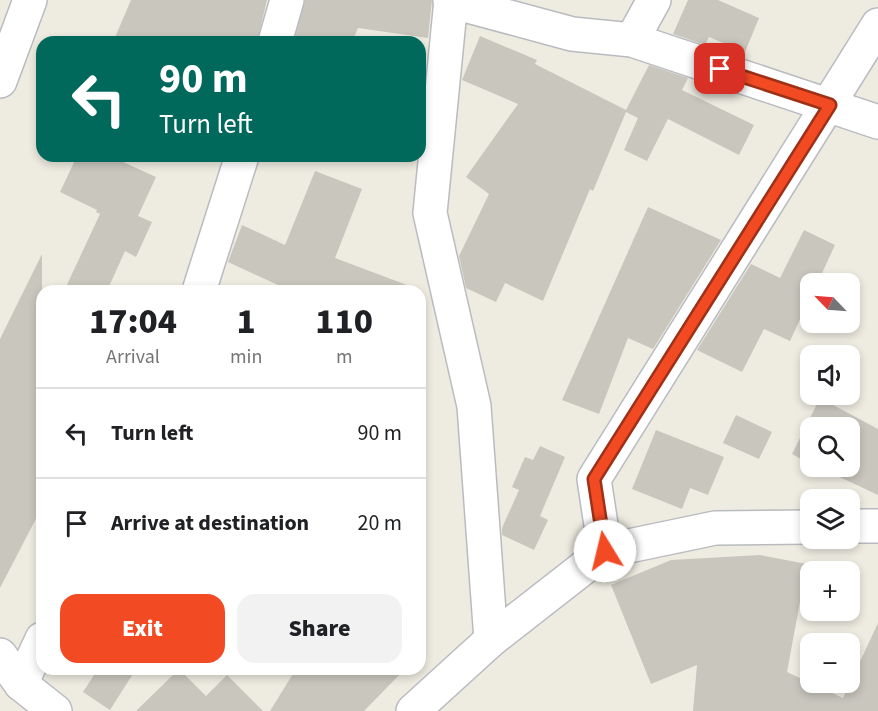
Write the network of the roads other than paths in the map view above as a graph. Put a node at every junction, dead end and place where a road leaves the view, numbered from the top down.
1 (30, 0) edge
2 (287, 0) edge
3 (450, 0) edge
4 (654, 0) edge
5 (878, 25) edge
6 (278, 36) edge
7 (632, 40) junction
8 (0, 81) edge
9 (830, 105) junction
10 (878, 122) edge
11 (240, 162) edge
12 (201, 285) edge
13 (860, 526) edge
14 (878, 526) edge
15 (800, 527) edge
16 (605, 551) junction
17 (491, 640) junction
18 (36, 652) edge
19 (0, 654) edge
20 (21, 684) junction
21 (55, 711) edge
22 (413, 711) edge

1 - 8 street
2 - 6 street
3 - 7 street
3 - 17 street
4 - 7 street
5 - 9 street
7 - 9 street
9 - 10 street
9 - 16 street
11 - 12 street
13 - 14 street
15 - 16 street
16 - 17 street
17 - 22 street
18 - 20 street
19 - 20 street
20 - 21 street

